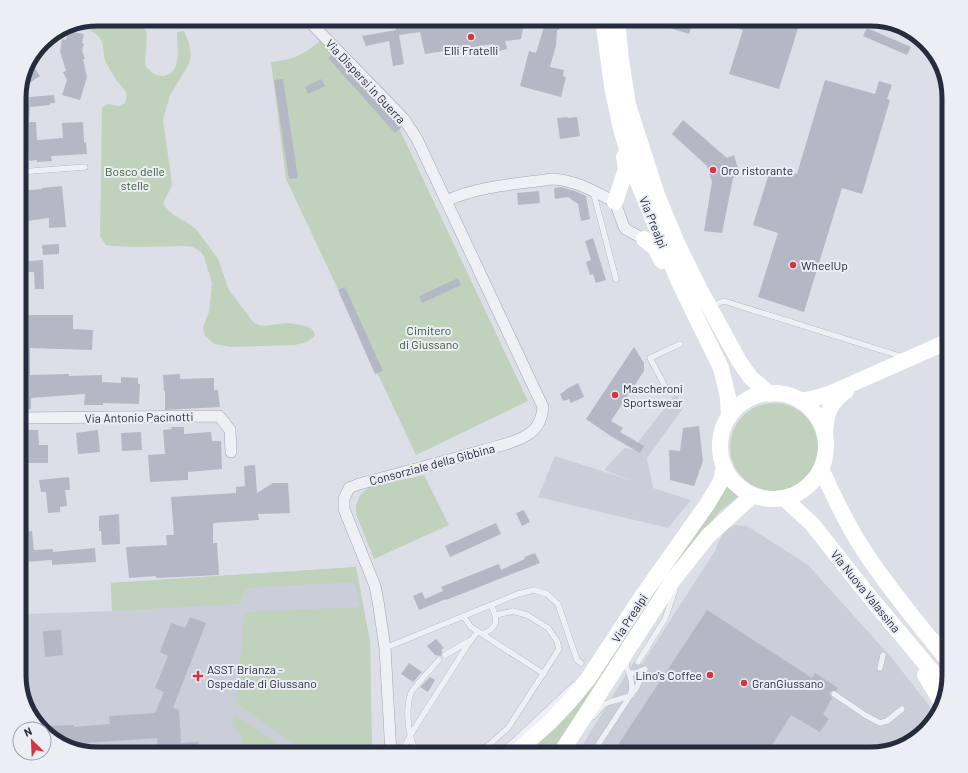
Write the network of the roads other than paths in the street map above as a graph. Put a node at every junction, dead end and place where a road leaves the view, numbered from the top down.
1 (314, 26) edge
2 (604, 26) edge
3 (618, 26) edge
4 (621, 130) junction
5 (85, 167) dead end
6 (26, 171) edge
7 (593, 191) junction
8 (446, 201) junction
9 (615, 202) junction
10 (644, 239) joint
11 (616, 279) dead end
12 (679, 282) junction
13 (709, 307) junction
14 (680, 344) dead end
15 (942, 344) edge
16 (909, 358) junction
17 (857, 382) junction
18 (666, 388) dead end
19 (770, 394) junction
20 (800, 401) junction
21 (729, 417) junction
22 (26, 418) edge
23 (825, 436) junction
24 (231, 452) dead end
25 (724, 467) junction
26 (821, 469) junction
27 (754, 495) junction
28 (784, 498) junction
29 (673, 580) junction
30 (491, 605) junction
31 (656, 606) junction
32 (632, 614) junction
33 (496, 615) junction
34 (463, 616) junction
35 (922, 627) junction
36 (649, 630) dead end
37 (480, 632) junction
38 (903, 637) junction
39 (472, 639) junction
40 (942, 639) edge
41 (385, 648) junction
42 (634, 653) dead end
43 (942, 653) edge
44 (445, 655) dead end
45 (883, 655) dead end
46 (439, 660) dead end
47 (638, 662) dead end
48 (581, 663) dead end
49 (880, 668) dead end
50 (629, 673) junction
51 (544, 674) junction
52 (942, 683) edge
53 (834, 694) dead end
54 (630, 696) junction
55 (939, 698) edge
56 (902, 709) dead end
57 (588, 724) dead end
58 (410, 734) junction
59 (391, 747) edge
60 (405, 747) edge
61 (414, 747) edge
62 (486, 747) edge
63 (506, 747) edge
64 (522, 747) edge
65 (565, 747) edge
66 (597, 747) edge

1 - 8 street, Via Dispersi in Guerra
2 - 4 main road, Via Prealpi
3 - 13 main road, Via Prealpi
4 - 9 main road
4 - 12 main road, Via Prealpi
5 - 6 lane
7 - 8 street
7 - 9 street
7 - 11 lane
8 - 41 street, Consorziale della Gibbina
9 - 10 street
10 - 12 main road
12 - 21 main road, Via Prealpi
13 - 16 lane
13 - 19 main road, Via Prealpi
14 - 18 lane
15 - 16 main road
16 - 17 main road
17 - 20 main road
17 - 23 main road
19 - 20 main road
19 - 21 main road
20 - 23 main road
21 - 25 main road
22 - 24 street, Via Antonio Pacinotti
23 - 26 main road
25 - 27 main road
25 - 32 main road, Via Prealpi
26 - 28 main road
26 - 35 main road, Via Nuova Valassina
27 - 28 main road
27 - 29 main road, Via Prealpi
28 - 38 main road, Via Nuova Valassina
29 - 31 main road, Via Prealpi
29 - 47 lane
30 - 33 lane
30 - 34 lane
30 - 48 lane
31 - 36 lane
31 - 65 main road, Via Prealpi
32 - 63 lane
32 - 64 main road, Via Prealpi
33 - 37 lane
33 - 51 lane
34 - 37 lane
34 - 41 lane
35 - 40 lane
35 - 43 main road, Via Nuova Valassina
37 - 39 lane
37 - 51 lane
38 - 52 main road, Via Nuova Valassina
38 - 55 main road
39 - 44 lane
39 - 58 lane
41 - 59 street, Consorziale della Gibbina
42 - 50 lane
45 - 49 lane
46 - 58 lane
50 - 54 lane
50 - 54 lane
51 - 62 lane
53 - 56 lane
54 - 57 lane
54 - 66 lane
58 - 60 lane
58 - 61 lane

